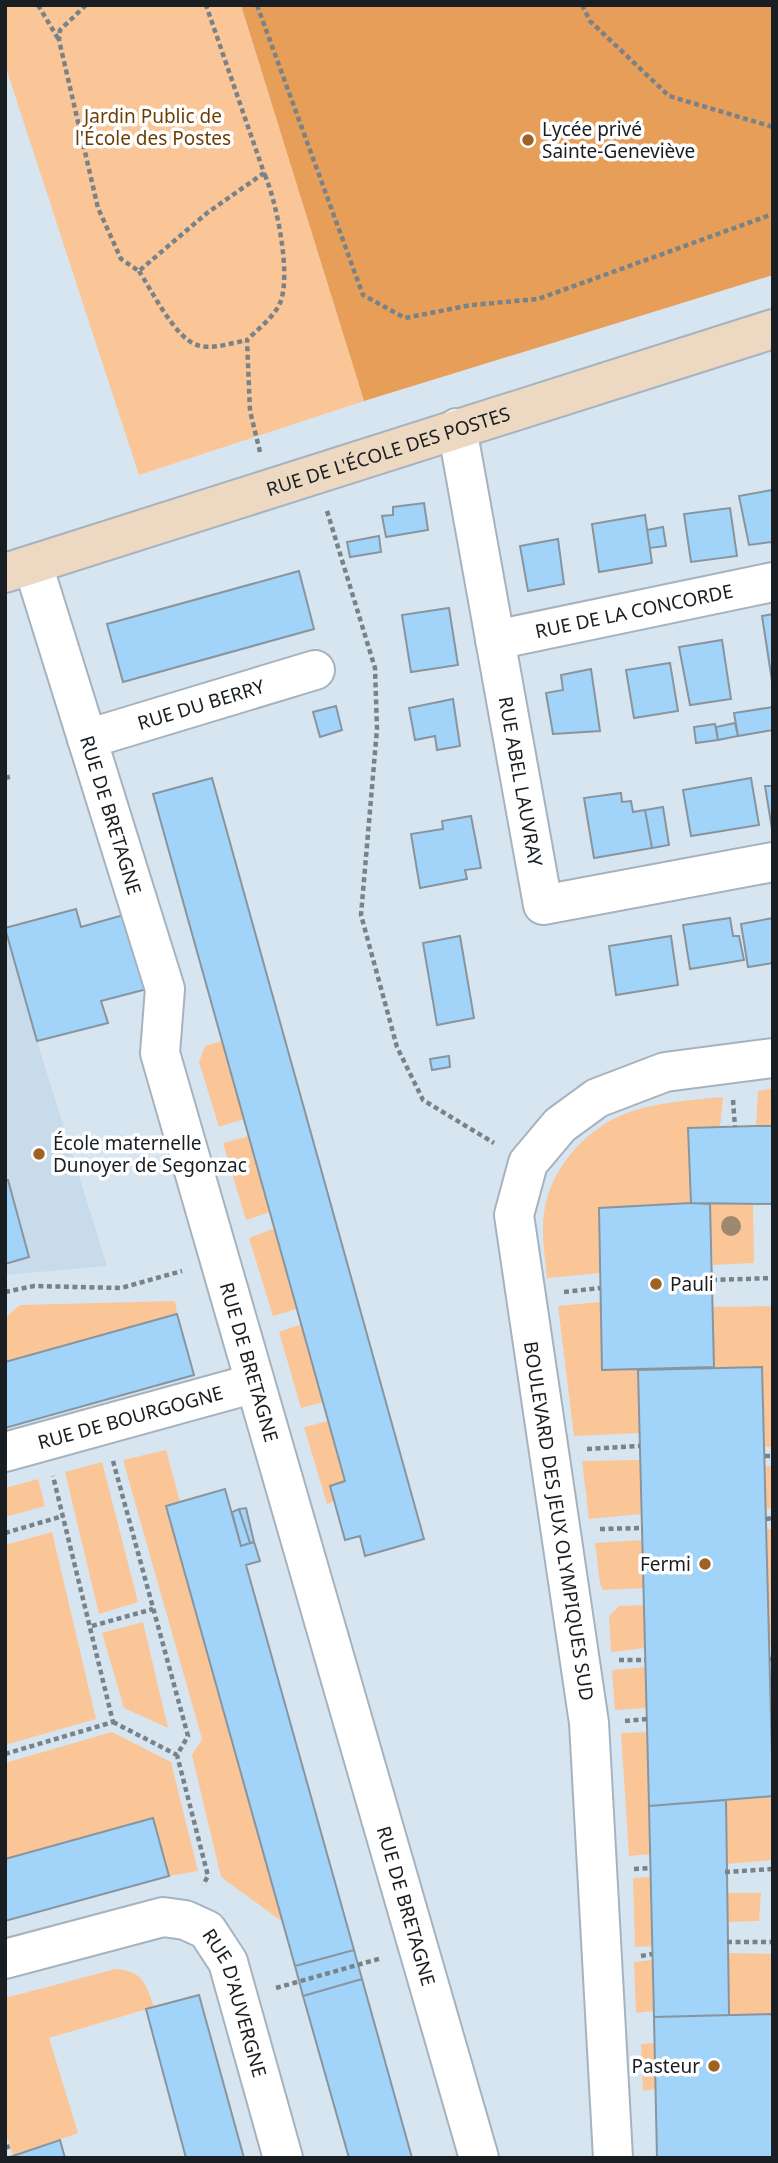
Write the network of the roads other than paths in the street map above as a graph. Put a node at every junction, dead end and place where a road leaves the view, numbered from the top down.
1 (773, 329) edge
2 (457, 428) junction
3 (19, 569) edge
4 (773, 582) edge
5 (495, 640) junction
6 (315, 670) dead end
7 (87, 739) junction
8 (773, 863) edge
9 (773, 1058) edge
10 (255, 1383) junction
11 (5, 1452) edge
12 (5, 1959) edge
13 (283, 2158) edge
14 (479, 2158) edge
15 (613, 2158) edge

1 - 2 main road, RUE DE L'ÉCOLE DES POSTES
2 - 3 main road, RUE DE L'ÉCOLE DES POSTES
2 - 5 street, RUE ABEL LAUVRAY
3 - 7 street, RUE DE BRETAGNE
4 - 5 street, RUE DE LA CONCORDE
5 - 8 street, RUE ABEL LAUVRAY
6 - 7 street, RUE DU BERRY
7 - 10 street, RUE DE BRETAGNE
9 - 15 street, BOULEVARD DES JEUX OLYMPIQUES SUD
10 - 11 street, RUE DE BOURGOGNE
10 - 14 street, RUE DE BRETAGNE
12 - 13 street, RUE D'AUVERGNE

